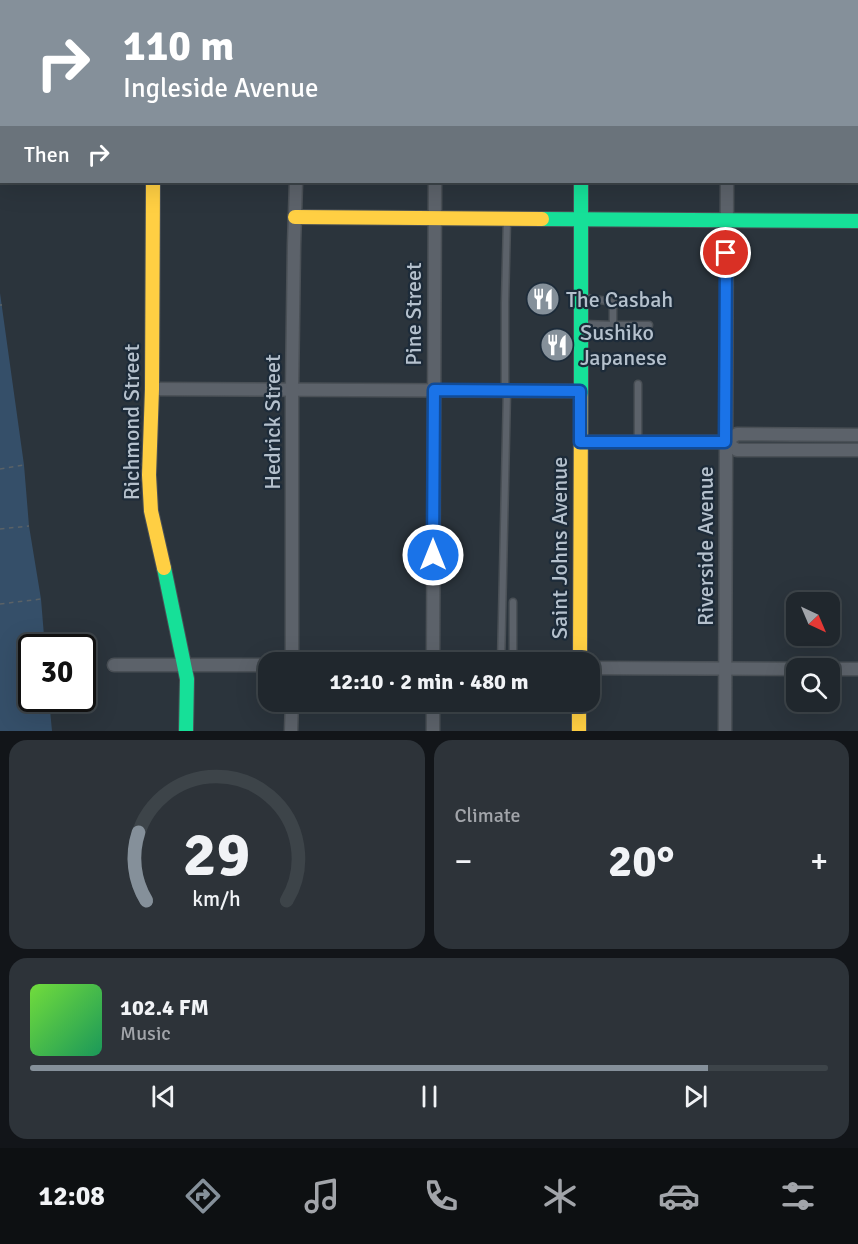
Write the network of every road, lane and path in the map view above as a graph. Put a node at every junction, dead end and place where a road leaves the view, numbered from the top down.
1 (153, 183) edge
2 (296, 183) edge
3 (435, 183) edge
4 (581, 183) edge
5 (727, 183) edge
6 (295, 217) junction
7 (435, 219) junction
8 (507, 219) junction
9 (581, 219) junction
10 (726, 220) junction
11 (858, 221) edge
12 (581, 297) junction
13 (581, 324) junction
14 (613, 325) junction
15 (649, 325) dead end
16 (638, 384) dead end
17 (152, 389) junction
18 (292, 389) junction
19 (434, 390) junction
20 (506, 390) junction
21 (580, 391) junction
22 (858, 435) edge
23 (580, 442) junction
24 (638, 442) junction
25 (725, 442) junction
26 (858, 450) edge
27 (24, 465) dead end
28 (0, 469) edge
29 (29, 526) dead end
30 (0, 529) edge
31 (41, 599) dead end
32 (513, 602) dead end
33 (0, 604) edge
34 (292, 652) edge
35 (433, 652) edge
36 (501, 652) edge
37 (513, 652) edge
38 (580, 652) edge
39 (114, 665) dead end
40 (185, 665) junction
41 (258, 665) edge
42 (600, 668) edge
43 (726, 668) junction
44 (786, 669) edge
45 (840, 669) edge
46 (858, 669) edge
47 (292, 712) edge
48 (433, 712) edge
49 (579, 712) edge
50 (186, 731) edge
51 (291, 731) edge
52 (433, 731) edge
53 (579, 731) edge
54 (725, 731) edge

1 - 17 street, Richmond Street
2 - 6 street, Hedrick Street
3 - 7 street, Pine Street
4 - 9 street, Saint Johns Avenue
5 - 10 street, Riverside Avenue
6 - 7 street
6 - 18 street, Hedrick Street
7 - 8 street
7 - 19 street, Pine Street
8 - 9 street
8 - 20 lane
9 - 10 street
9 - 12 street, Saint Johns Avenue
10 - 11 street
10 - 25 street, Riverside Avenue
12 - 13 street, Saint Johns Avenue
12 - 14 lane
13 - 14 lane
13 - 21 street, Saint Johns Avenue
14 - 15 lane
16 - 24 lane
17 - 18 street
17 - 40 street, Richmond Street
18 - 19 street
18 - 34 street, Hedrick Street
19 - 20 street
19 - 35 street, Pine Street
20 - 21 street
20 - 36 lane
21 - 23 street, Saint Johns Avenue
22 - 25 street
23 - 24 street
23 - 38 street, Saint Johns Avenue
24 - 25 street
25 - 26 street
25 - 43 street, Riverside Avenue
27 - 28 path
29 - 30 path
31 - 33 path
32 - 37 lane
39 - 40 street
40 - 41 street
40 - 50 street, Richmond Street
42 - 43 street
43 - 44 street
43 - 54 street, Riverside Avenue
45 - 46 street
47 - 51 street
48 - 52 street
49 - 53 street

